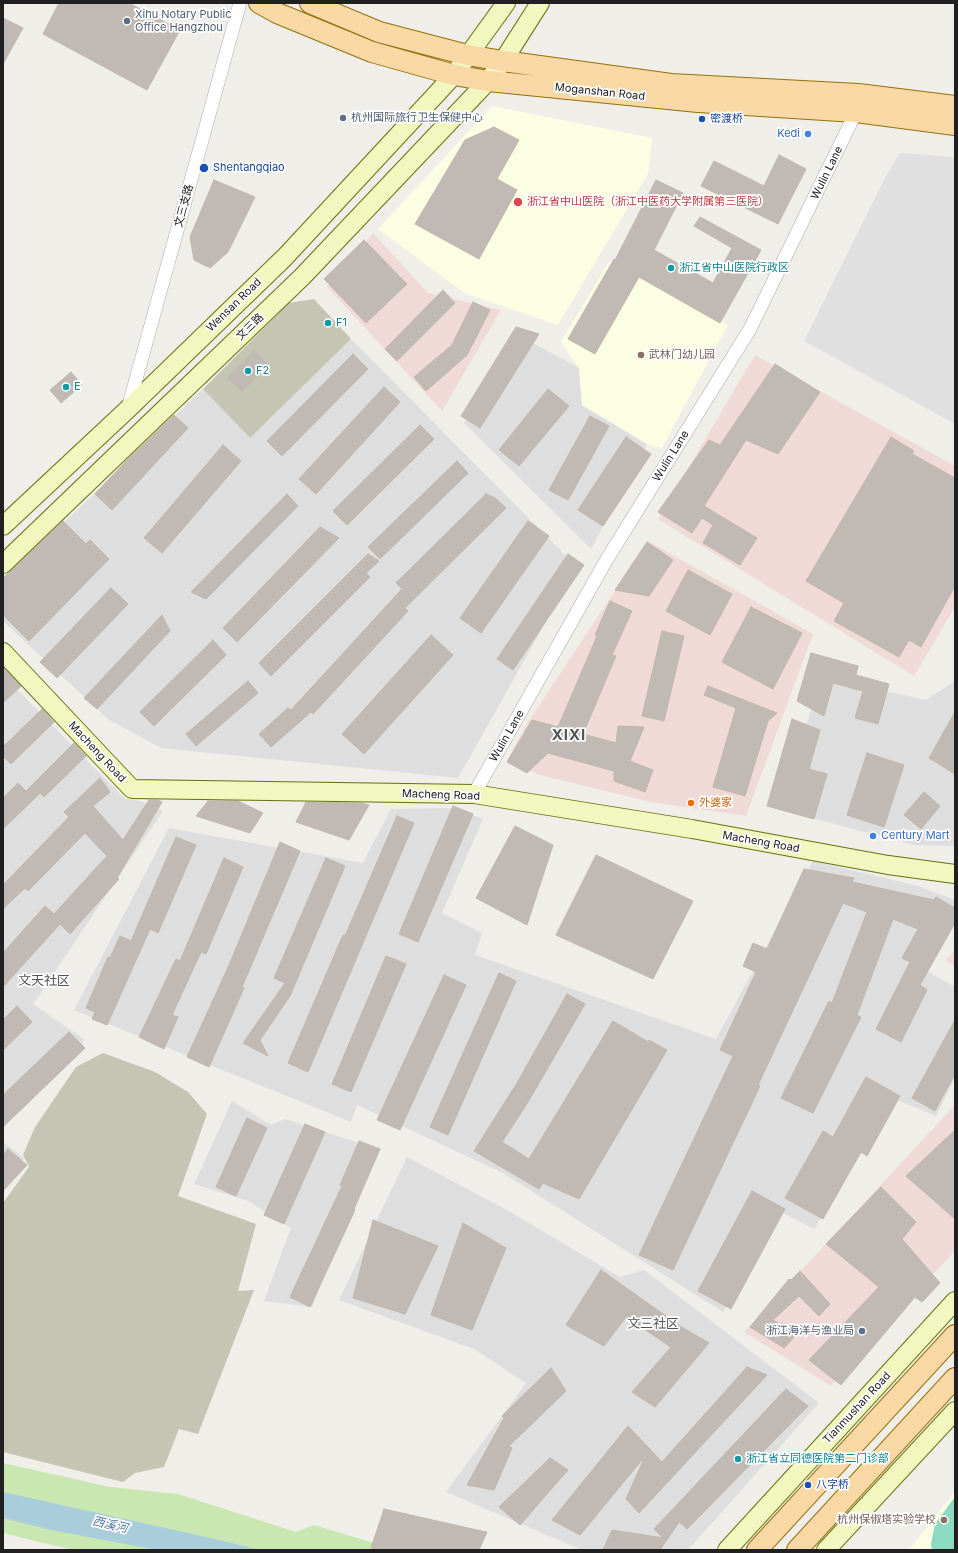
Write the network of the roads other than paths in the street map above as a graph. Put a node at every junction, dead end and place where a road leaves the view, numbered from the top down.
1 (240, 3) edge
2 (259, 3) edge
3 (310, 3) edge
4 (506, 3) edge
5 (540, 3) edge
6 (467, 55) junction
7 (503, 62) junction
8 (454, 75) junction
9 (488, 81) junction
10 (955, 106) edge
11 (856, 112) junction
12 (955, 125) edge
13 (128, 408) junction
14 (3, 526) edge
15 (3, 564) edge
16 (3, 652) edge
17 (474, 794) junction
18 (955, 874) edge
19 (955, 1301) edge
20 (955, 1335) edge
21 (955, 1378) edge
22 (955, 1411) edge
23 (727, 1550) edge
24 (757, 1550) edge
25 (797, 1550) edge
26 (826, 1550) edge

1 - 13 street, 文三支路
2 - 8 main road, Moganshan Road
3 - 6 main road, Moganshan Road
4 - 6 main road, Wensan Road
5 - 7 main road, 文三路
6 - 7 main road, Moganshan Road
6 - 8 main road, Wensan Road
7 - 9 main road, 文三路
7 - 10 main road, Moganshan Road
8 - 9 main road, Moganshan Road
8 - 13 main road, Wensan Road
9 - 11 main road, Moganshan Road
9 - 15 main road, 文三路
11 - 12 main road, Moganshan Road
11 - 17 street, Wulin Lane
13 - 14 main road, Wensan Road
16 - 17 main road, Macheng Road
17 - 18 main road, Macheng Road
19 - 23 main road, Tianmushan Road
20 - 24 main road, Tianmushan Road
21 - 25 main road
22 - 26 main road

